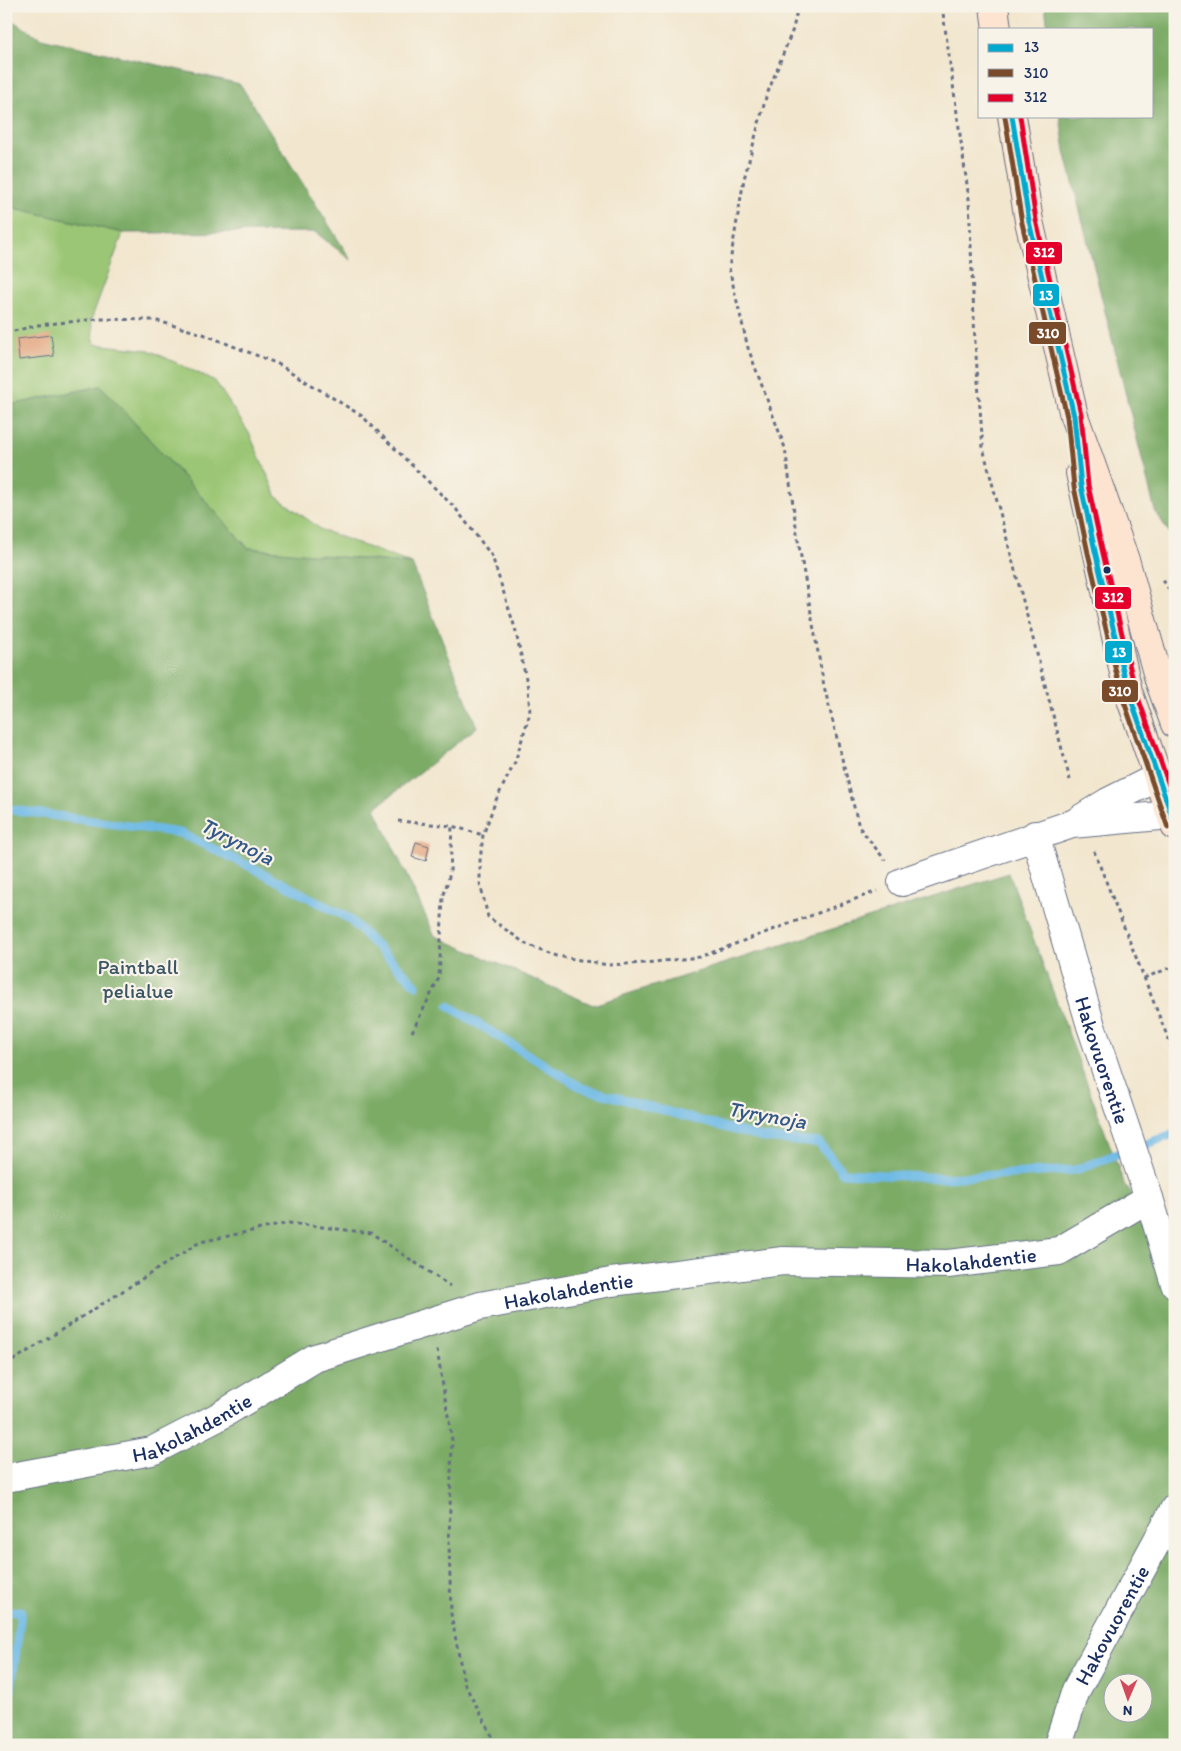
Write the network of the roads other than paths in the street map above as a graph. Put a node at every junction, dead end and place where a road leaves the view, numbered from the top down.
1 (994, 6) edge
2 (997, 28) edge
3 (1012, 118) edge
4 (1074, 416) junction
5 (1175, 724) edge
6 (1158, 777) junction
7 (1173, 820) edge
8 (1081, 834) junction
9 (1035, 835) junction
10 (902, 882) road end
11 (1150, 1198) junction
12 (1175, 1284) edge
13 (6, 1478) edge
14 (1175, 1508) edge
15 (1058, 1745) edge

1 - 2 main road
3 - 4 main road
4 - 5 main road
4 - 6 main road
6 - 7 main road
6 - 8 street
7 - 8 street
8 - 9 street
9 - 10 street
9 - 11 street, Hakovuorentie
11 - 12 street, Hakovuorentie
11 - 13 street, Hakolahdentie
14 - 15 street, Hakovuorentie

